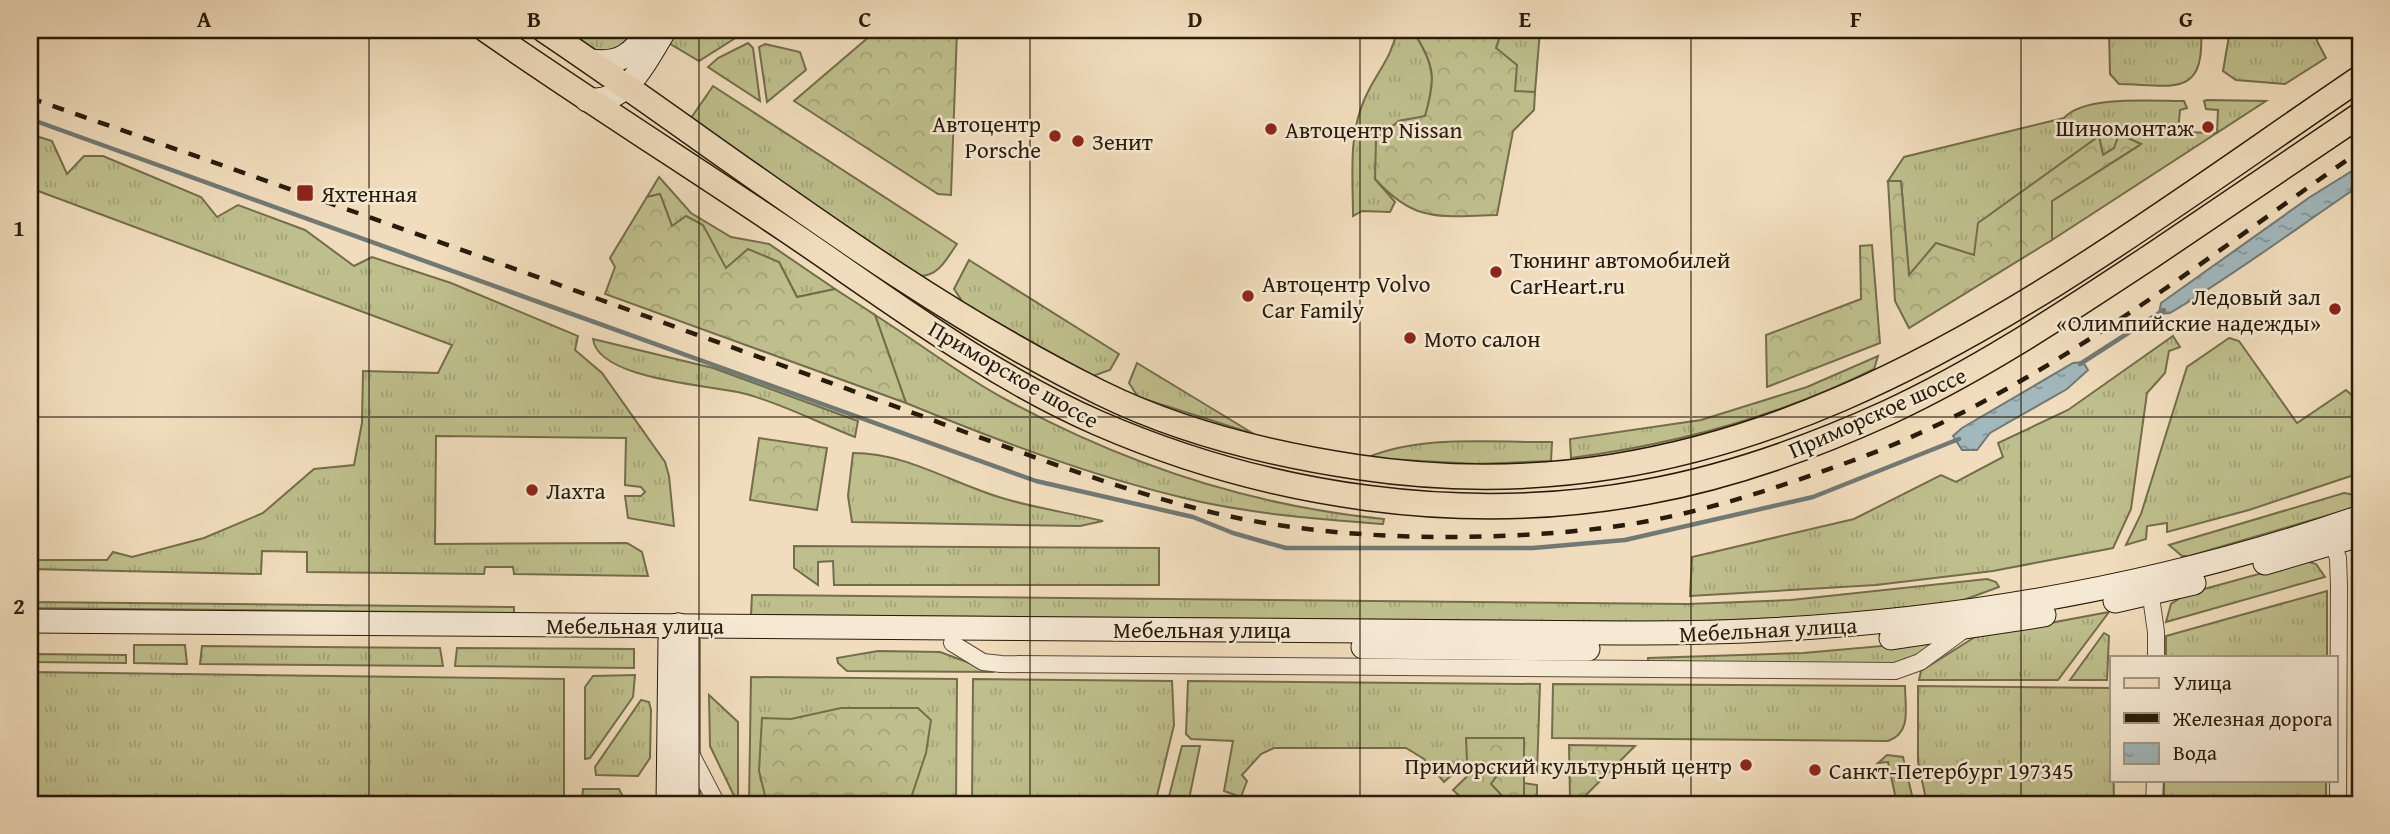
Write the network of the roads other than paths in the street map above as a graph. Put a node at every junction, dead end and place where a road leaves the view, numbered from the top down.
1 (486, 30) edge
2 (544, 30) edge
3 (650, 30) edge
4 (665, 30) edge
5 (590, 61) junction
6 (2360, 78) edge
7 (627, 86) junction
8 (587, 100) junction
9 (2360, 116) edge
10 (2360, 517) edge
11 (2360, 535) edge
12 (2331, 536) junction
13 (2149, 587) junction
14 (30, 621) edge
15 (1965, 629) junction
16 (679, 635) junction
17 (30, 636) edge
18 (952, 643) junction
19 (2156, 656) edge
20 (688, 748) junction
21 (2155, 782) edge
22 (668, 804) edge
23 (688, 804) edge
24 (717, 804) edge
25 (2154, 804) edge
26 (2338, 804) edge

1 - 8 main road, Приморское шоссе
2 - 5 main road, Приморское шоссе
3 - 5 street
4 - 7 street
5 - 7 main road, Приморское шоссе
6 - 7 main road, Приморское шоссе
7 - 8 street
8 - 9 main road, Приморское шоссе
10 - 12 street, Мебельная улица
11 - 12 street, Мебельная улица
12 - 13 street, Мебельная улица
12 - 26 street
13 - 15 street, Мебельная улица
13 - 16 street, Мебельная улица
13 - 19 street
14 - 16 street, Мебельная улица
15 - 18 street, Мебельная улица
15 - 18 street
16 - 17 street, Мебельная улица
16 - 18 street, Мебельная улица
16 - 20 street
16 - 22 street
20 - 23 street
20 - 24 street
21 - 25 street

